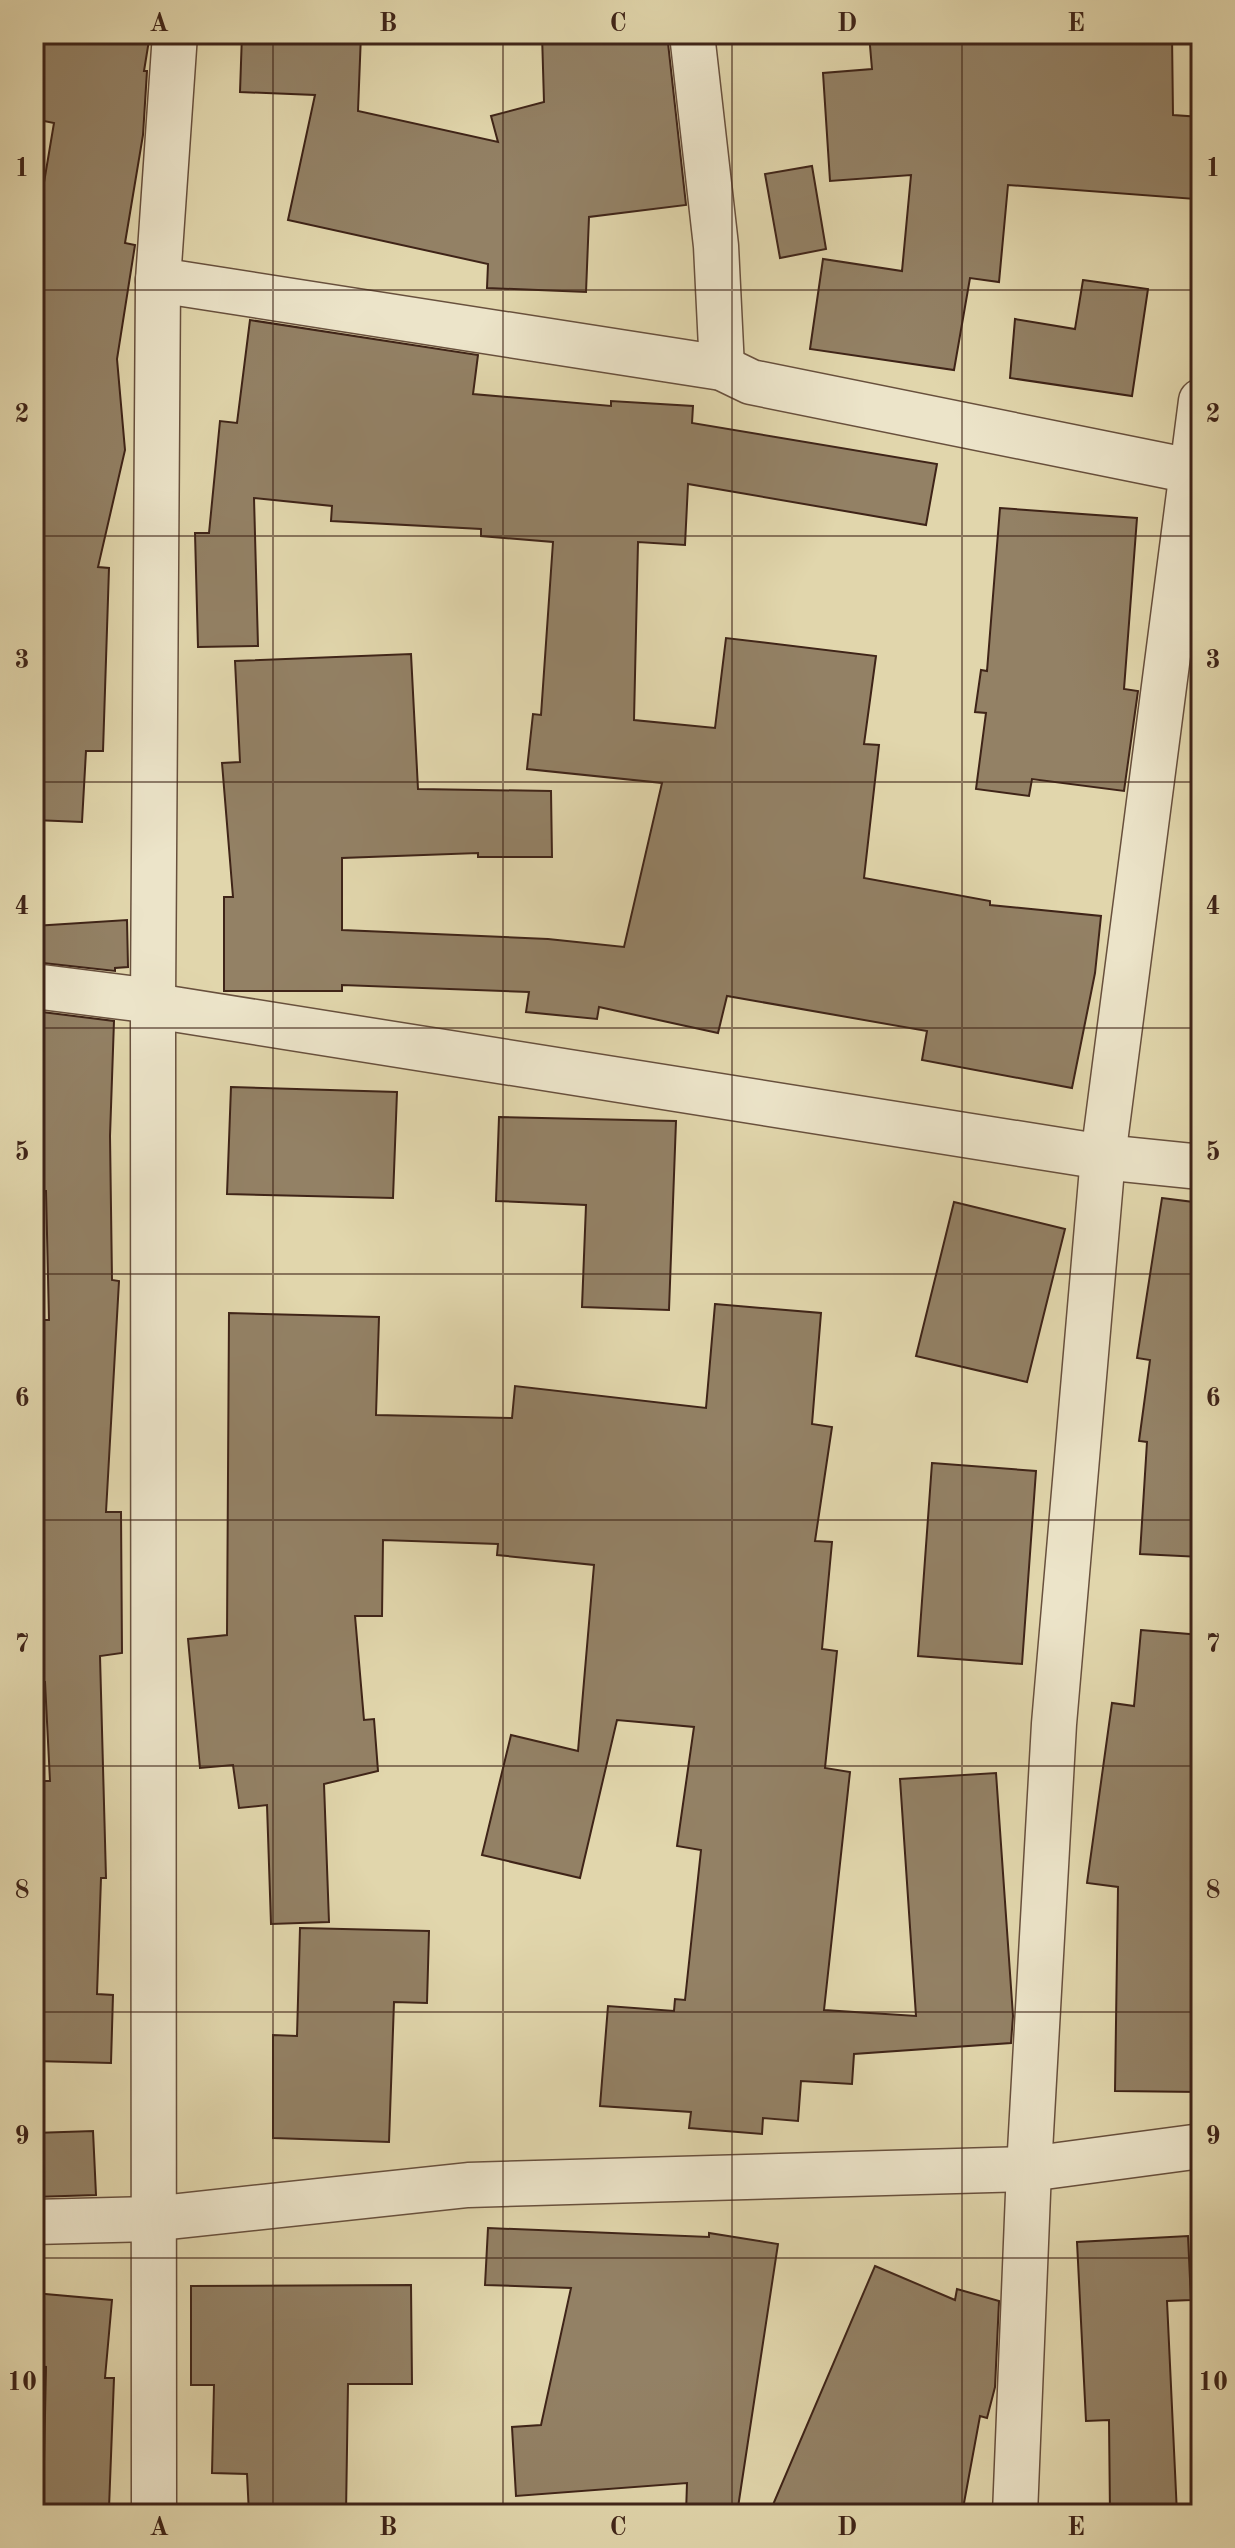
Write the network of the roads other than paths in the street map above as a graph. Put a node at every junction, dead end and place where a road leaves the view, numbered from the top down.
1 (175, 34) edge
2 (692, 34) edge
3 (158, 280) junction
4 (722, 368) junction
5 (1201, 401) edge
6 (1191, 471) junction
7 (34, 986) edge
8 (153, 1001) junction
9 (1103, 1157) junction
10 (1201, 1167) edge
11 (1201, 2146) edge
12 (1029, 2169) junction
13 (151, 2219) junction
14 (34, 2222) edge
15 (154, 2514) edge
16 (1015, 2514) edge

1 - 3 street
2 - 4 street
3 - 4 street
3 - 8 street
4 - 6 street
5 - 6 street
6 - 9 street
7 - 8 street
8 - 9 street
8 - 13 street
9 - 10 street
9 - 12 street
11 - 12 street
12 - 13 street
12 - 16 street
13 - 14 street
13 - 15 street

